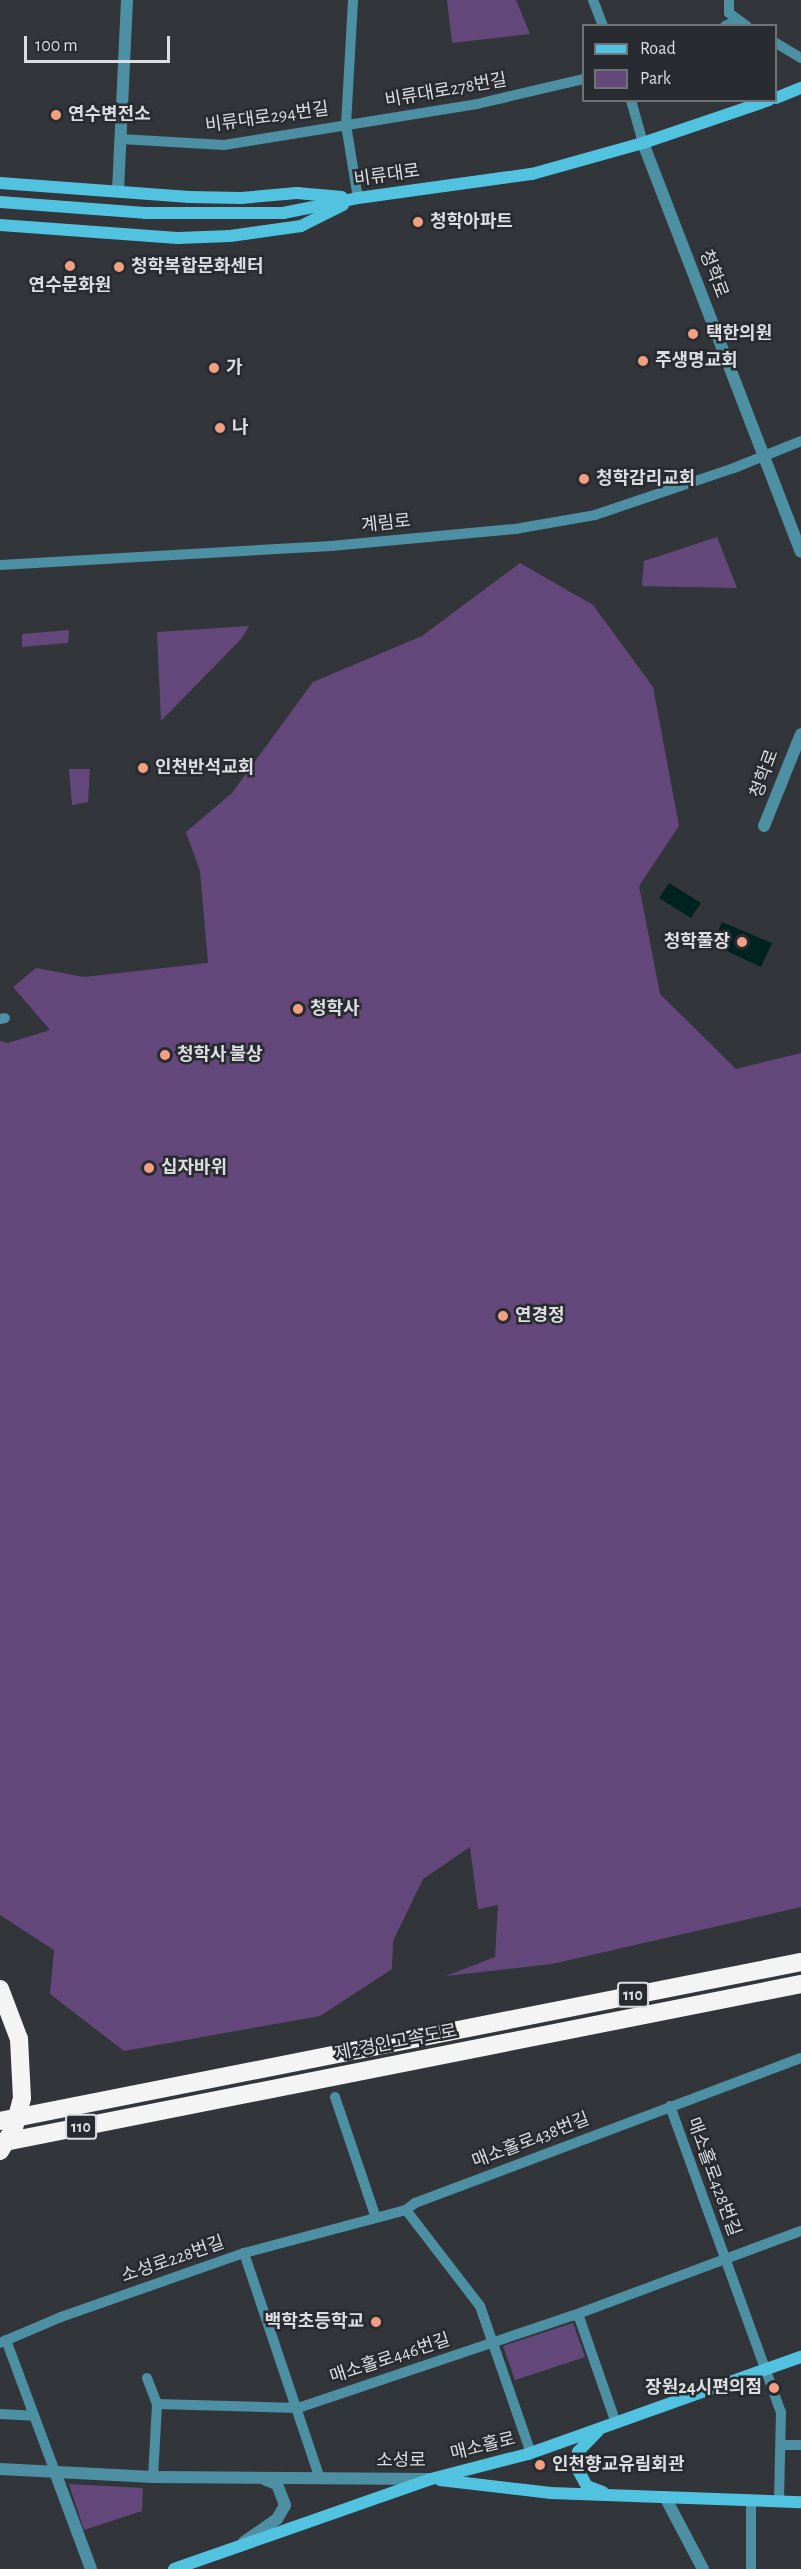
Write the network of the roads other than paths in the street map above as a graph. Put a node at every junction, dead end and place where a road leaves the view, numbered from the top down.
1 (127, 0) edge
2 (353, 0) edge
3 (593, 0) edge
4 (729, 0) edge
5 (742, 23) edge
6 (602, 24) edge
7 (777, 44) edge
8 (801, 58) edge
9 (582, 80) edge
10 (801, 88) edge
11 (777, 98) edge
12 (632, 102) edge
13 (763, 102) edge
14 (346, 125) junction
15 (120, 139) junction
16 (643, 143) junction
17 (0, 183) edge
18 (118, 191) junction
19 (358, 198) junction
20 (0, 202) edge
21 (0, 225) edge
22 (801, 441) edge
23 (764, 455) junction
24 (801, 552) edge
25 (0, 565) edge
26 (801, 734) edge
27 (764, 826) dead end
28 (801, 1962) edge
29 (801, 1984) edge
30 (0, 1989) edge
31 (801, 2058) edge
32 (335, 2097) dead end
33 (669, 2106) junction
34 (0, 2121) edge
35 (0, 2143) edge
36 (0, 2151) edge
37 (406, 2210) junction
38 (375, 2215) junction
39 (801, 2231) edge
40 (244, 2253) junction
41 (725, 2259) junction
42 (578, 2314) junction
43 (3, 2342) edge
44 (493, 2343) junction
45 (801, 2357) edge
46 (765, 2370) junction
47 (147, 2378) dead end
48 (157, 2404) junction
49 (298, 2408) junction
50 (0, 2414) edge
51 (34, 2416) junction
52 (616, 2423) junction
53 (603, 2427) junction
54 (781, 2445) junction
55 (801, 2445) edge
56 (531, 2453) junction
57 (0, 2469) edge
58 (55, 2472) junction
59 (153, 2477) junction
60 (259, 2478) junction
61 (320, 2479) junction
62 (431, 2479) junction
63 (612, 2495) junction
64 (664, 2497) junction
65 (751, 2500) junction
66 (779, 2502) junction
67 (801, 2502) edge
68 (235, 2548) junction
69 (91, 2569) edge
70 (174, 2569) edge
71 (703, 2569) edge
72 (752, 2569) edge

1 - 15 street
2 - 14 street
3 - 6 street
4 - 5 street
7 - 8 street
9 - 14 street, 비류대로278번길
10 - 11 main road
12 - 16 street
13 - 16 main road, 비류대로
14 - 15 street, 비류대로294번길
14 - 19 street
15 - 18 street
16 - 19 main road, 비류대로
16 - 23 street, 청학로
17 - 18 main road
18 - 19 main road
19 - 20 main road, 비류대로
19 - 21 main road
22 - 23 street, 계림로
23 - 24 street, 청학로
23 - 25 street, 계림로
26 - 27 street, 청학로
28 - 34 highway, 제2경인고속도로 / 110
29 - 35 highway, 제2경인고속도로 / 110
30 - 36 highway, bridge
31 - 33 street, 매소홀로438번길
32 - 38 street
33 - 37 street, 매소홀로438번길
33 - 41 street, 매소홀로428번길
37 - 38 street
37 - 44 street
38 - 40 street
39 - 41 street
40 - 43 street, 소성로228번길
40 - 49 street, 소성로228번길
41 - 42 street, 매소홀로428번길
41 - 46 street, 매소홀로428번길
42 - 44 street, 매소홀로446번길
42 - 52 street
43 - 51 street
44 - 49 street, 매소홀로446번길
44 - 56 street
45 - 46 main road, 매소홀로
46 - 52 main road, 매소홀로
46 - 54 street, 매소홀로428번길
47 - 48 street
48 - 49 street
48 - 59 street
49 - 61 street, 소성로228번길
50 - 51 street
51 - 58 street
52 - 53 main road, 매소홀로
53 - 56 main road, 매소홀로
53 - 63 main road
54 - 55 street
54 - 66 street, 매소홀로428번길
56 - 62 main road, 매소홀로
57 - 58 street, 소성로
58 - 59 street, 소성로
58 - 69 street
59 - 60 street, 소성로
60 - 61 street, 소성로
60 - 68 street
61 - 62 street, 소성로
62 - 63 main road, 소성로
62 - 68 main road, 매소홀로
63 - 64 main road, 소성로
64 - 65 main road, 소성로
64 - 71 street
65 - 66 main road, 소성로
65 - 72 street
66 - 67 main road, 소성로
68 - 70 main road, 매소홀로

